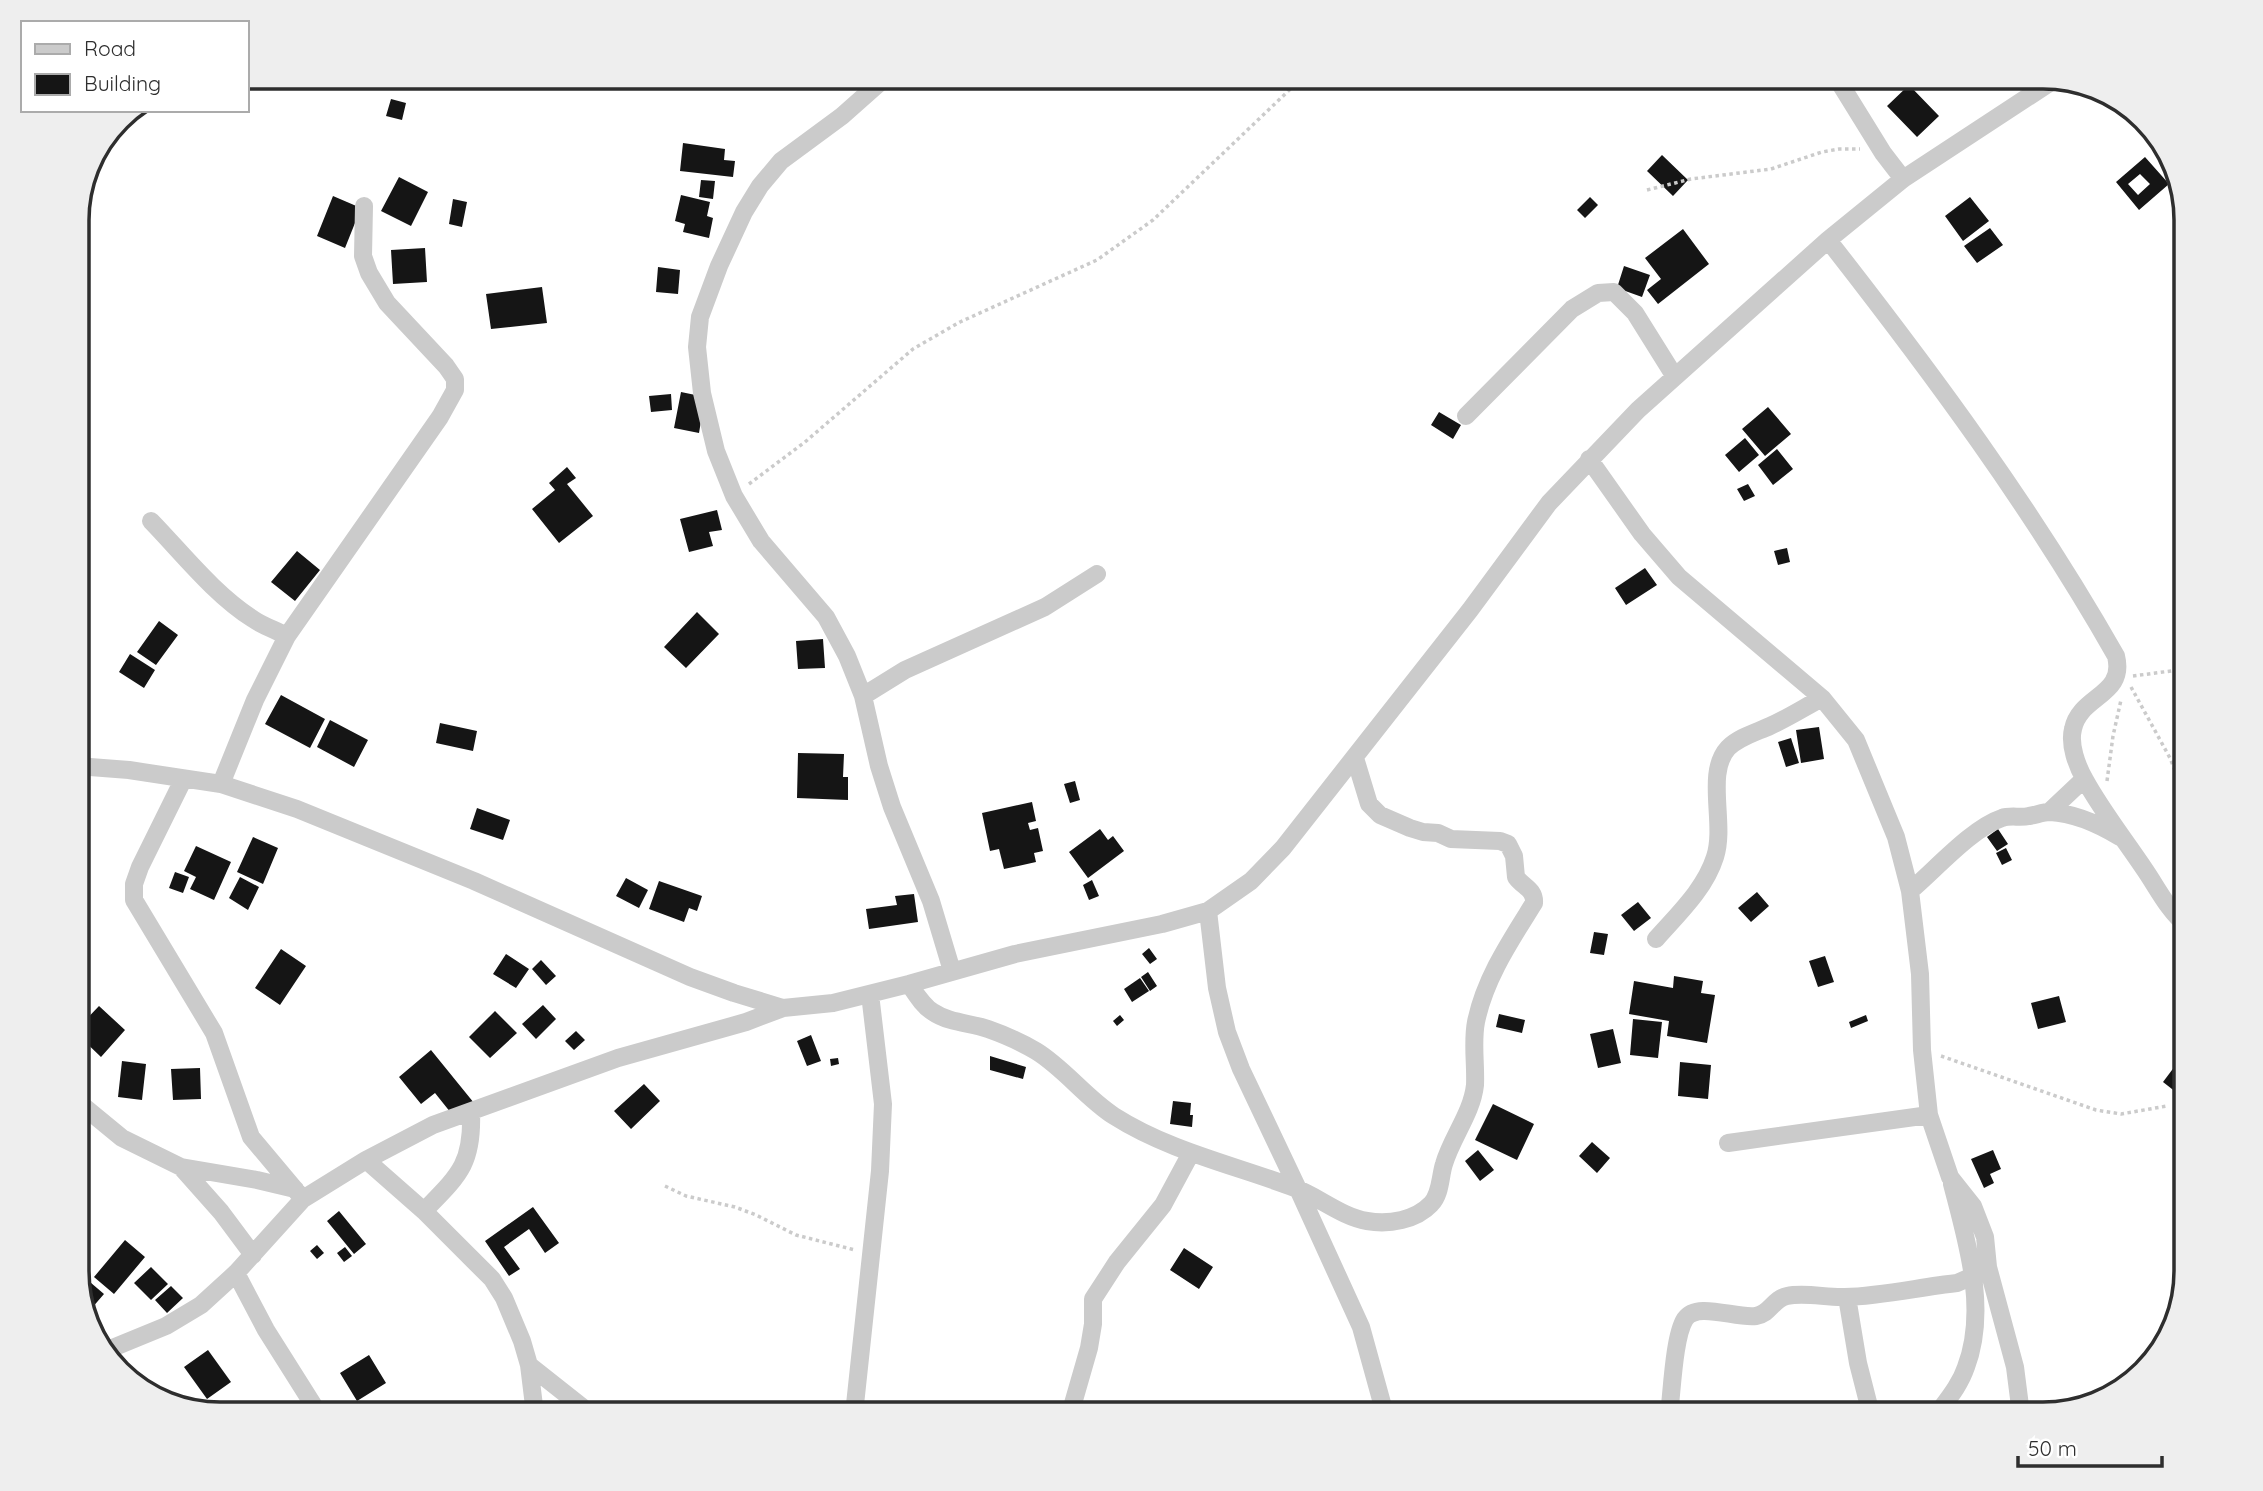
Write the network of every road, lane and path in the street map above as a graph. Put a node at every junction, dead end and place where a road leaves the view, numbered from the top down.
1 (1291, 89) edge
2 (1844, 89) edge
3 (2040, 89) edge
4 (872, 90) edge
5 (1881, 149) junction
6 (1903, 179) junction
7 (1647, 190) dead end
8 (364, 206) dead end
9 (1828, 240) junction
10 (1675, 377) junction
11 (1466, 416) dead end
12 (1589, 459) junction
13 (734, 496) junction
14 (151, 521) dead end
15 (1097, 575) dead end
16 (287, 636) junction
17 (2174, 671) edge
18 (2119, 678) junction
19 (863, 696) junction
20 (1822, 698) junction
21 (1355, 758) junction
22 (90, 767) edge
23 (2174, 768) edge
24 (2084, 779) junction
25 (183, 780) junction
26 (221, 784) junction
27 (2106, 811) junction
28 (2049, 812) junction
29 (2123, 839) junction
30 (1910, 891) junction
31 (1208, 911) junction
32 (2174, 912) edge
33 (1656, 939) dead end
34 (952, 971) junction
35 (909, 984) junction
36 (870, 994) junction
37 (783, 1008) junction
38 (1922, 1050) junction
39 (2167, 1106) dead end
40 (90, 1112) edge
41 (471, 1112) junction
42 (1929, 1115) junction
43 (1728, 1143) dead end
44 (1192, 1153) junction
45 (366, 1160) junction
46 (181, 1167) junction
47 (665, 1186) dead end
48 (1298, 1189) junction
49 (299, 1194) junction
50 (424, 1211) junction
51 (871, 1254) junction
52 (253, 1255) junction
53 (1981, 1272) junction
54 (236, 1273) junction
55 (1847, 1297) junction
56 (114, 1347) edge
57 (529, 1364) junction
58 (311, 1402) edge
59 (534, 1402) edge
60 (576, 1402) edge
61 (854, 1402) edge
62 (1073, 1402) edge
63 (1382, 1402) edge
64 (1671, 1402) edge
65 (1868, 1402) edge
66 (1946, 1402) edge
67 (2019, 1402) edge

1 - 13 path
2 - 5 street
3 - 6 street
4 - 13 street
5 - 6 street
5 - 7 path
6 - 9 street
8 - 16 street
9 - 10 street
9 - 18 street
10 - 11 street
10 - 12 street
12 - 20 street
12 - 21 street
13 - 19 street
14 - 16 street
15 - 19 street
16 - 26 street
17 - 18 path
18 - 23 path
18 - 24 street
18 - 27 path
19 - 34 street
20 - 30 street
20 - 33 street
21 - 31 street
21 - 48 street
22 - 25 street
24 - 27 street
24 - 28 street
25 - 26 street
25 - 49 street
26 - 37 street
27 - 29 street
28 - 29 street
28 - 30 street
29 - 32 street
30 - 38 street
31 - 34 street
31 - 48 street
34 - 35 street
35 - 36 street
35 - 44 street
36 - 37 street
36 - 51 street
37 - 41 street
38 - 39 path
38 - 42 street
40 - 46 street
41 - 45 street
41 - 50 street
42 - 43 street
42 - 53 street
44 - 48 street
44 - 62 street
45 - 49 street
45 - 50 street
46 - 49 street
46 - 52 street
47 - 51 path
48 - 63 street
49 - 52 street
50 - 57 street
51 - 61 street
52 - 54 street
53 - 55 street
53 - 66 street
53 - 67 street
54 - 56 street
54 - 58 street
55 - 64 street
55 - 65 street
57 - 59 street
57 - 60 street

